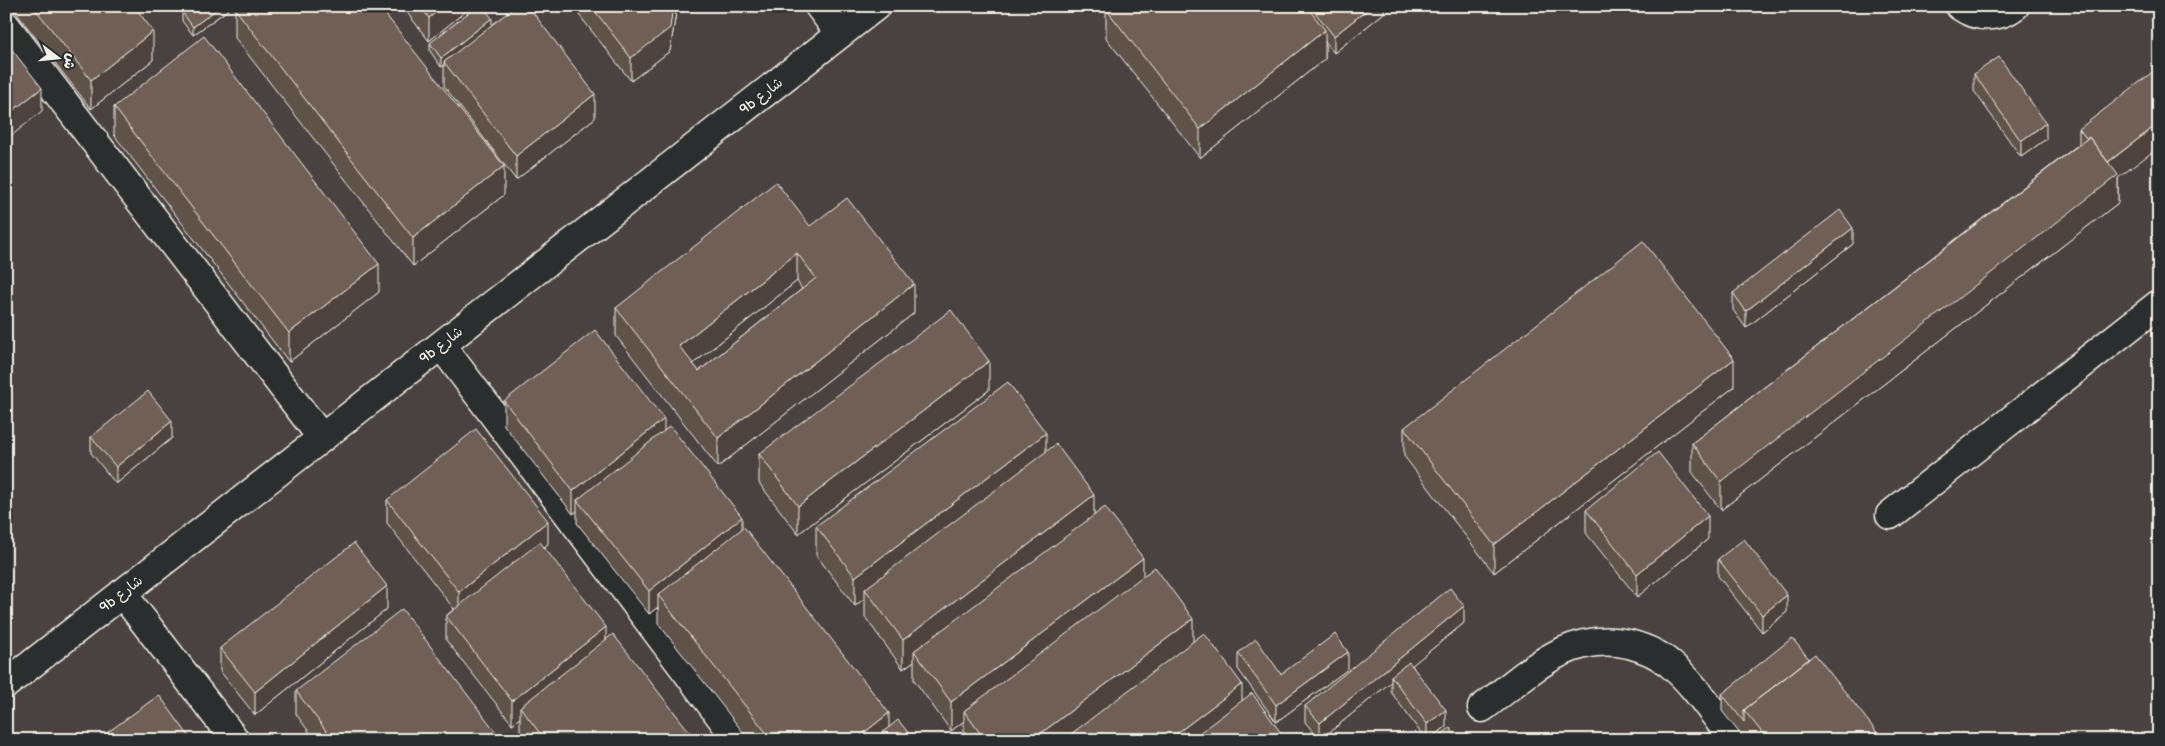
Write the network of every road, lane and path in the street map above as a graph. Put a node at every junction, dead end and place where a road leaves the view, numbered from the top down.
1 (819, 6) edge
2 (876, 6) edge
3 (1960, 6) edge
4 (2014, 6) edge
5 (6, 26) edge
6 (840, 34) junction
7 (2159, 304) edge
8 (441, 345) junction
9 (322, 438) junction
10 (1890, 515) dead end
11 (122, 593) junction
12 (6, 684) edge
13 (1482, 708) dead end
14 (234, 740) edge
15 (738, 740) edge
16 (1734, 740) edge

1 - 6 lane
2 - 6 lane, 9b شارع
3 - 4 lane
5 - 9 lane
6 - 8 lane, 9b شارع
7 - 10 lane
8 - 9 lane, 9b شارع
8 - 15 lane
9 - 11 lane, 9b شارع
11 - 12 lane, 9b شارع
11 - 14 lane
13 - 16 lane

